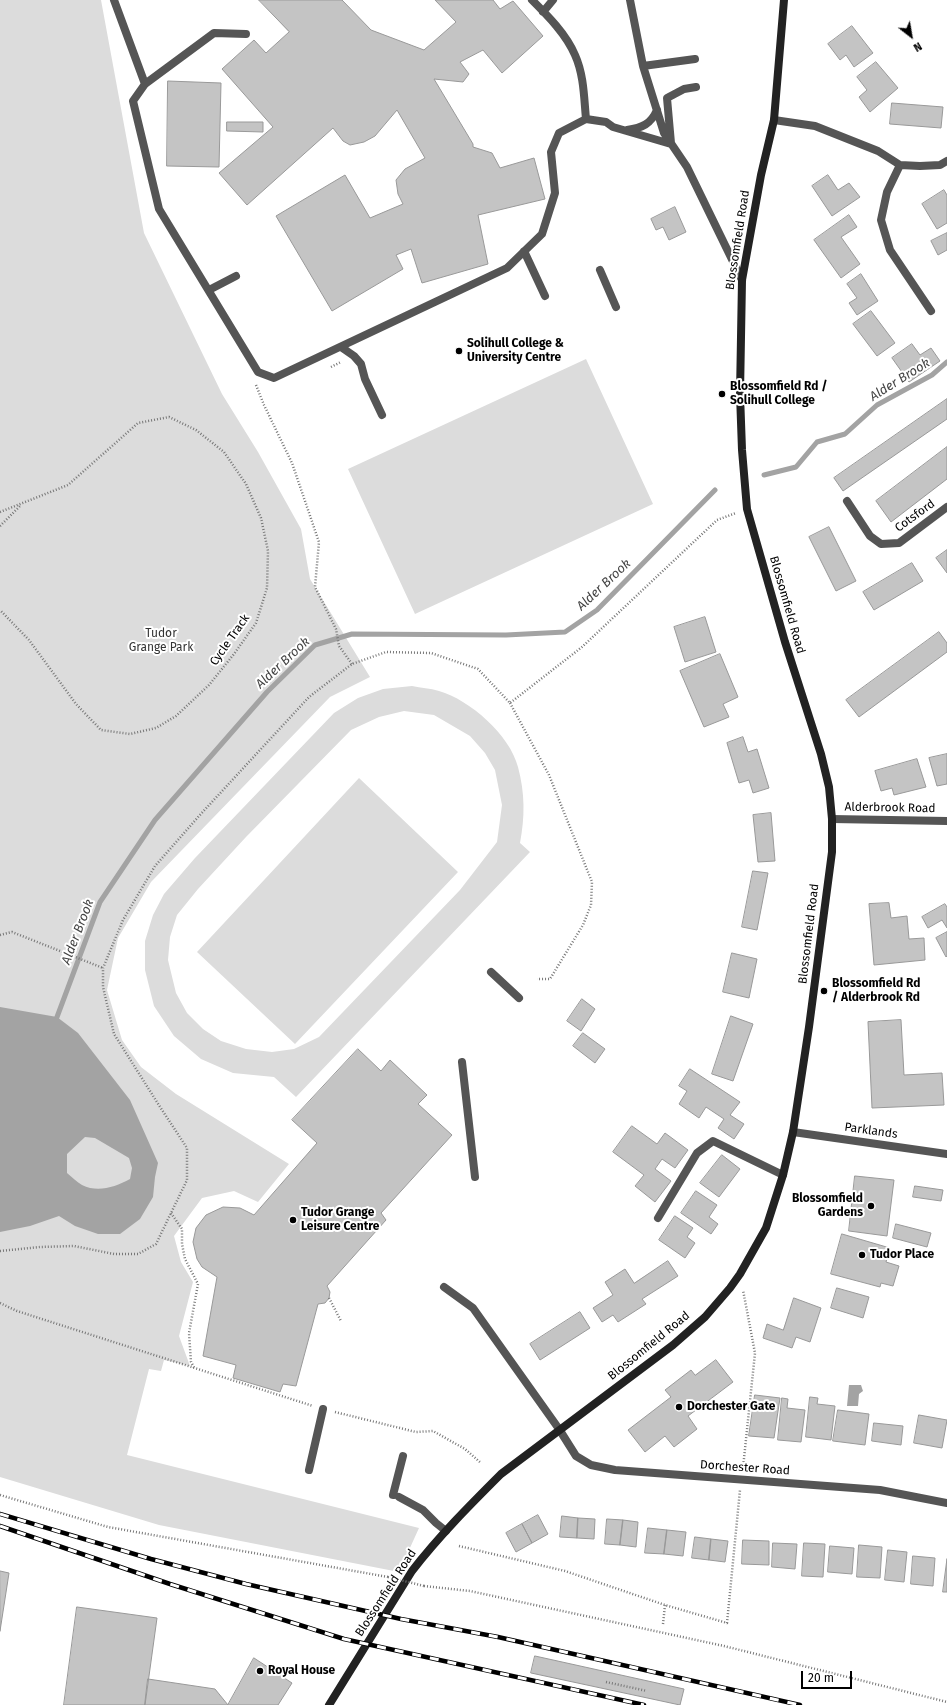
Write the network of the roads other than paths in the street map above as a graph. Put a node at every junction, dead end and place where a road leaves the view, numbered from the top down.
1 (114, 0) edge
2 (532, 0) edge
3 (553, 0) edge
4 (630, 0) edge
5 (784, 0) edge
6 (543, 12) junction
7 (246, 34) dead end
8 (695, 59) dead end
9 (643, 66) junction
10 (145, 84) junction
11 (696, 87) dead end
12 (657, 110) junction
13 (586, 118) junction
14 (774, 120) junction
15 (622, 130) junction
16 (671, 144) junction
17 (947, 161) edge
18 (900, 165) junction
19 (524, 251) junction
20 (600, 270) dead end
21 (236, 276) dead end
22 (742, 280) junction
23 (209, 290) junction
24 (545, 296) dead end
25 (616, 307) dead end
26 (930, 311) dead end
27 (341, 347) junction
28 (382, 415) dead end
29 (847, 501) dead end
30 (947, 508) edge
31 (832, 819) junction
32 (947, 820) edge
33 (491, 972) dead end
34 (519, 998) dead end
35 (462, 1062) dead end
36 (793, 1132) junction
37 (947, 1154) edge
38 (783, 1175) junction
39 (476, 1177) dead end
40 (658, 1218) dead end
41 (444, 1287) dead end
42 (320, 1408) road end
43 (559, 1429) junction
44 (403, 1456) dead end
45 (309, 1470) dead end
46 (947, 1503) edge
47 (446, 1530) junction
48 (329, 1705) edge

1 - 10 street
2 - 6 street
3 - 6 street
4 - 9 street
5 - 14 main road, Blossomfield Road
6 - 13 street
7 - 10 street
8 - 9 street
9 - 12 street
10 - 23 street
11 - 16 street
12 - 15 street
12 - 16 street
13 - 15 street
13 - 19 street
14 - 18 street
14 - 22 main road, Blossomfield Road
15 - 16 street
16 - 22 street
17 - 18 street
18 - 26 street
19 - 24 street
19 - 27 street
20 - 25 street
21 - 23 street
22 - 31 main road, Blossomfield Road
23 - 27 street
27 - 28 street
29 - 30 street, Cotsford
31 - 32 street, Alderbrook Road
31 - 36 main road, Blossomfield Road
33 - 34 street
35 - 39 street
36 - 37 street, Parklands
36 - 38 main road, Blossomfield Road
38 - 40 street
38 - 43 main road, Blossomfield Road
41 - 43 street, Dorchester Road
42 - 45 street
43 - 46 street, Dorchester Road
43 - 47 main road, Blossomfield Road
44 - 47 street
47 - 48 main road, Blossomfield Road

